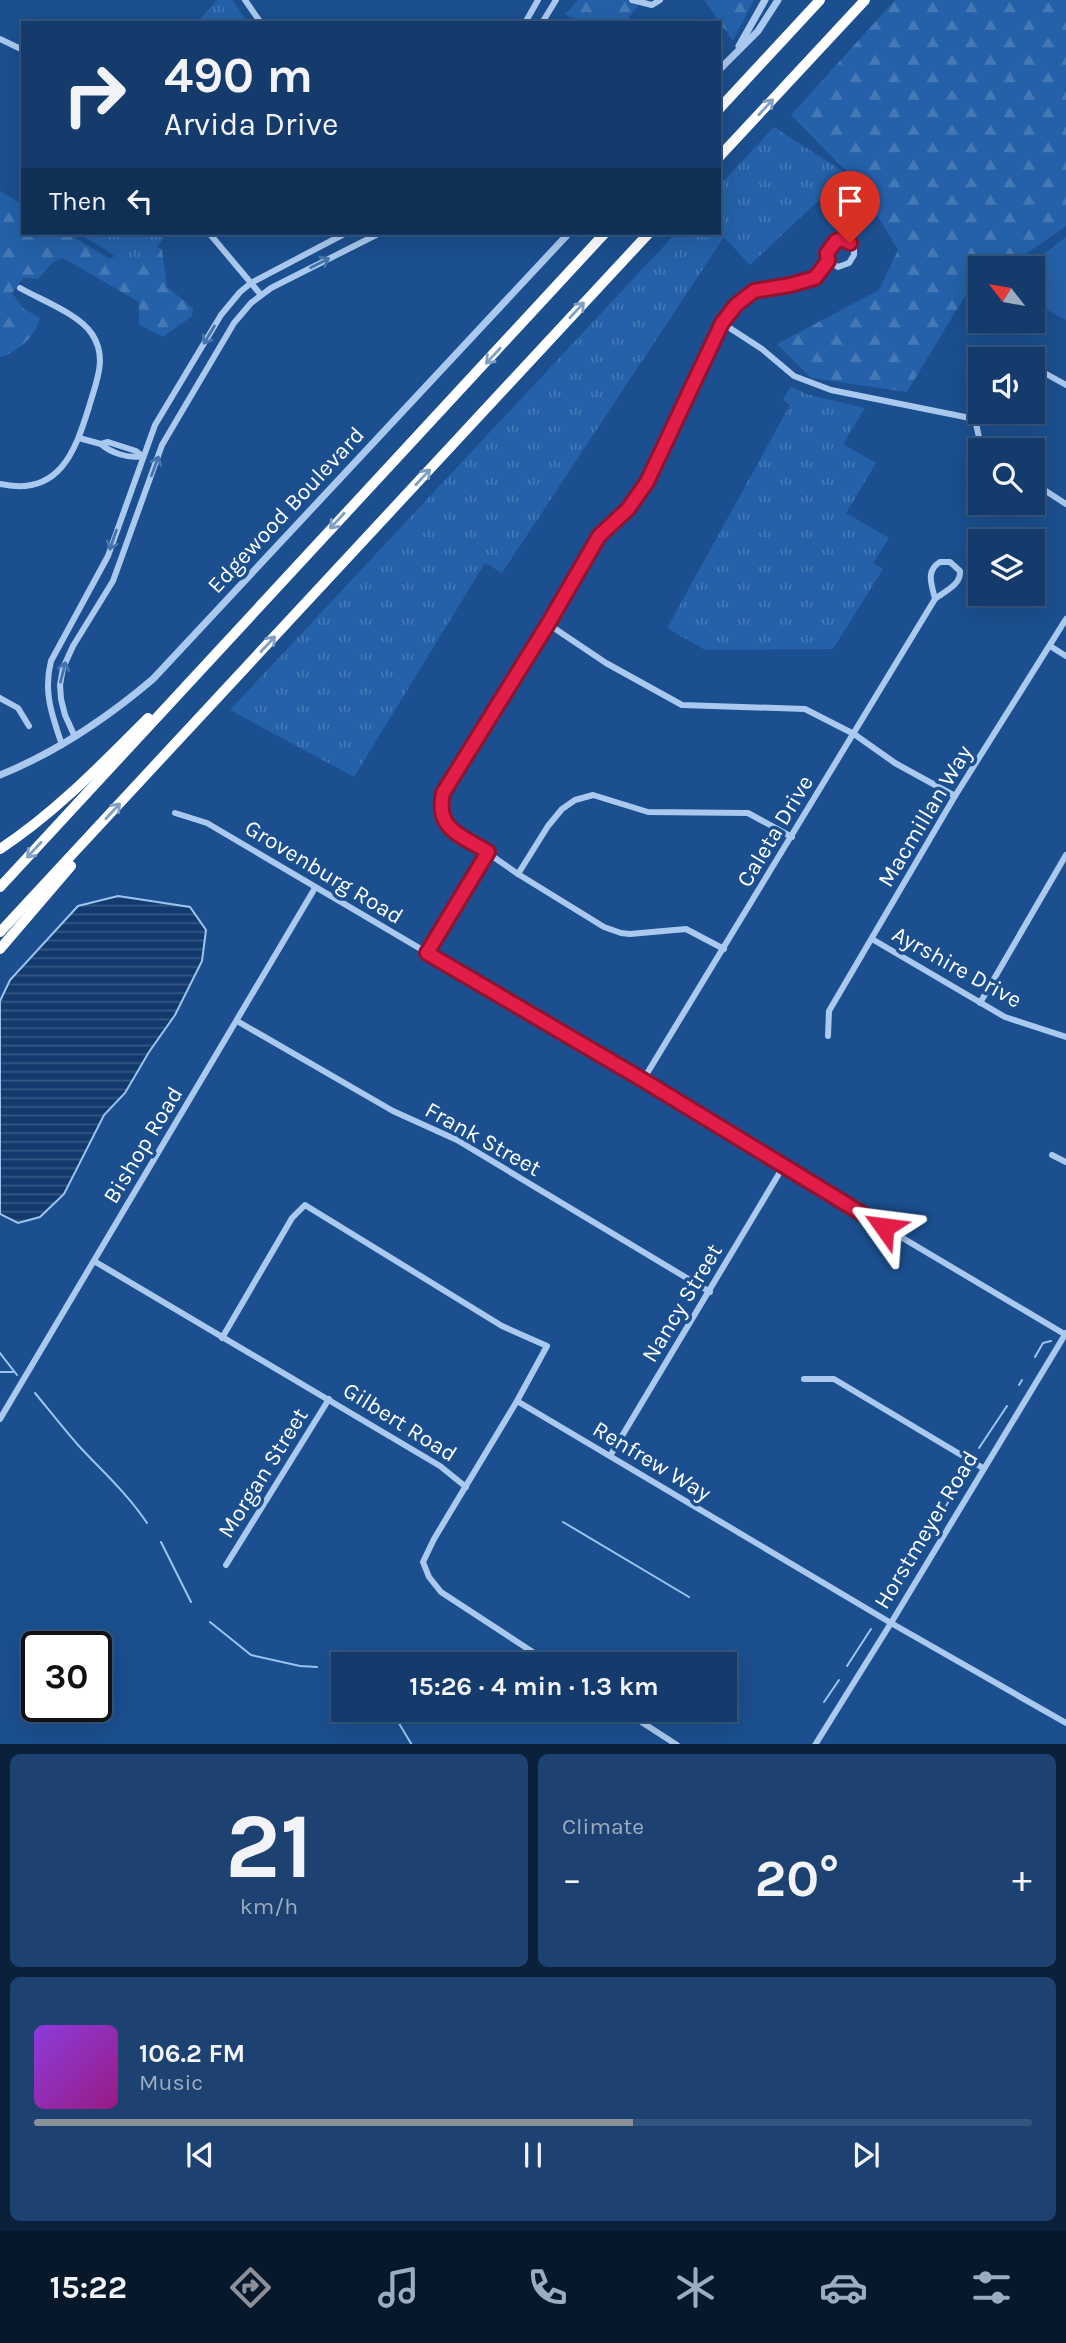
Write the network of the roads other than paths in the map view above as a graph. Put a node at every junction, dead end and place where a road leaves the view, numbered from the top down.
1 (246, 0) edge
2 (538, 0) edge
3 (556, 0) edge
4 (632, 0) edge
5 (660, 0) edge
6 (765, 0) edge
7 (778, 0) edge
8 (820, 0) edge
9 (865, 0) edge
10 (260, 21) edge
11 (526, 21) edge
12 (543, 21) edge
13 (0, 39) edge
14 (21, 49) edge
15 (733, 55) junction
16 (721, 68) edge
17 (721, 107) edge
18 (721, 155) edge
19 (211, 235) edge
20 (342, 235) edge
21 (376, 235) edge
22 (567, 235) edge
23 (603, 235) edge
24 (647, 235) edge
25 (828, 261) junction
26 (251, 283) junction
27 (20, 288) dead end
28 (261, 295) junction
29 (722, 323) junction
30 (1045, 373) edge
31 (1066, 385) edge
32 (968, 418) edge
33 (79, 438) junction
34 (142, 456) junction
35 (0, 484) edge
36 (1045, 490) edge
37 (1066, 503) edge
38 (269, 597) junction
39 (935, 599) junction
40 (1066, 619) edge
41 (548, 624) junction
42 (1050, 646) junction
43 (1066, 656) edge
44 (0, 698) edge
45 (29, 726) dead end
46 (854, 734) junction
47 (75, 737) junction
48 (62, 745) junction
49 (0, 775) edge
50 (955, 796) junction
51 (175, 813) dead end
52 (93, 832) junction
53 (792, 838) junction
54 (0, 849) edge
55 (488, 852) junction
56 (1066, 855) edge
57 (518, 874) junction
58 (0, 887) edge
59 (315, 888) junction
60 (0, 932) edge
61 (872, 939) junction
62 (0, 949) edge
63 (724, 949) junction
64 (427, 953) junction
65 (980, 1003) junction
66 (237, 1021) junction
67 (828, 1036) dead end
68 (1066, 1037) edge
69 (643, 1080) junction
70 (1052, 1155) dead end
71 (1066, 1162) edge
72 (783, 1167) junction
73 (94, 1261) junction
74 (710, 1292) junction
75 (1066, 1334) edge
76 (222, 1338) junction
77 (804, 1379) dead end
78 (329, 1399) junction
79 (517, 1401) junction
80 (0, 1419) edge
81 (610, 1456) junction
82 (983, 1468) junction
83 (466, 1486) junction
84 (226, 1565) dead end
85 (891, 1623) junction
86 (532, 1652) edge
87 (642, 1722) edge
88 (1066, 1723) edge
89 (817, 1741) edge
90 (675, 1744) edge

1 - 10 street
2 - 11 street
3 - 12 street
4 - 5 street
6 - 15 street
7 - 15 street
8 - 17 highway
18 -> 9 highway
13 - 14 street
15 - 16 street
19 - 26 street
20 - 26 street
28 -> 21 street
22 - 47 street, Edgewood Boulevard
23 -> 38 highway
52 -> 24 highway
25 - 25 street
25 - 29 street
26 - 28 street
26 -> 34 street
27 - 33 street
47 -> 28 street
29 - 32 street
29 - 41 street
30 - 31 street
33 - 34 street
33 - 35 street
34 -> 48 street
36 - 37 street
38 - 54 highway
38 -> 58 highway
39 - 39 street, Caleta Drive
39 - 46 street, Caleta Drive
40 - 42 street, Macmillan Way
41 - 46 street
41 - 55 street
42 - 43 street
42 - 50 street, Macmillan Way
44 - 45 street
46 - 50 street
46 - 53 street, Caleta Drive
47 - 48 street, Edgewood Boulevard
48 - 49 street, Edgewood Boulevard
50 - 61 street, Macmillan Way
51 - 59 street, Grovenburg Road
52 - 60 highway
52 - 62 highway
53 - 57 street
53 - 63 street, Caleta Drive
55 - 57 street
55 - 64 street
56 - 65 street
57 - 63 street
59 - 64 street, Grovenburg Road
59 - 66 street, Bishop Road
61 - 65 street, Ayrshire Drive
61 - 67 street, Macmillan Way
63 - 69 street, Caleta Drive
64 - 69 street, Grovenburg Road
65 - 68 street, Ayrshire Drive
66 - 73 street, Bishop Road
66 - 74 street, Frank Street
69 - 72 street, Grovenburg Road
70 - 71 street
72 - 74 street, Nancy Street
72 - 75 street, Grovenburg Road
73 - 76 street, Gilbert Road
73 - 80 street, Bishop Road
74 - 81 street, Nancy Street
75 - 82 street, Horstmeyer Road
76 - 78 street, Gilbert Road
76 - 79 street
77 - 82 street
78 - 83 street, Gilbert Road
78 - 84 street, Morgan Street
79 - 81 street, Renfrew Way
79 - 83 street
81 - 85 street, Renfrew Way
82 - 85 street, Horstmeyer Road
83 - 86 street, Gilbert Road
85 - 88 street, Renfrew Way
85 - 89 street, Horstmeyer Road
87 - 90 street

